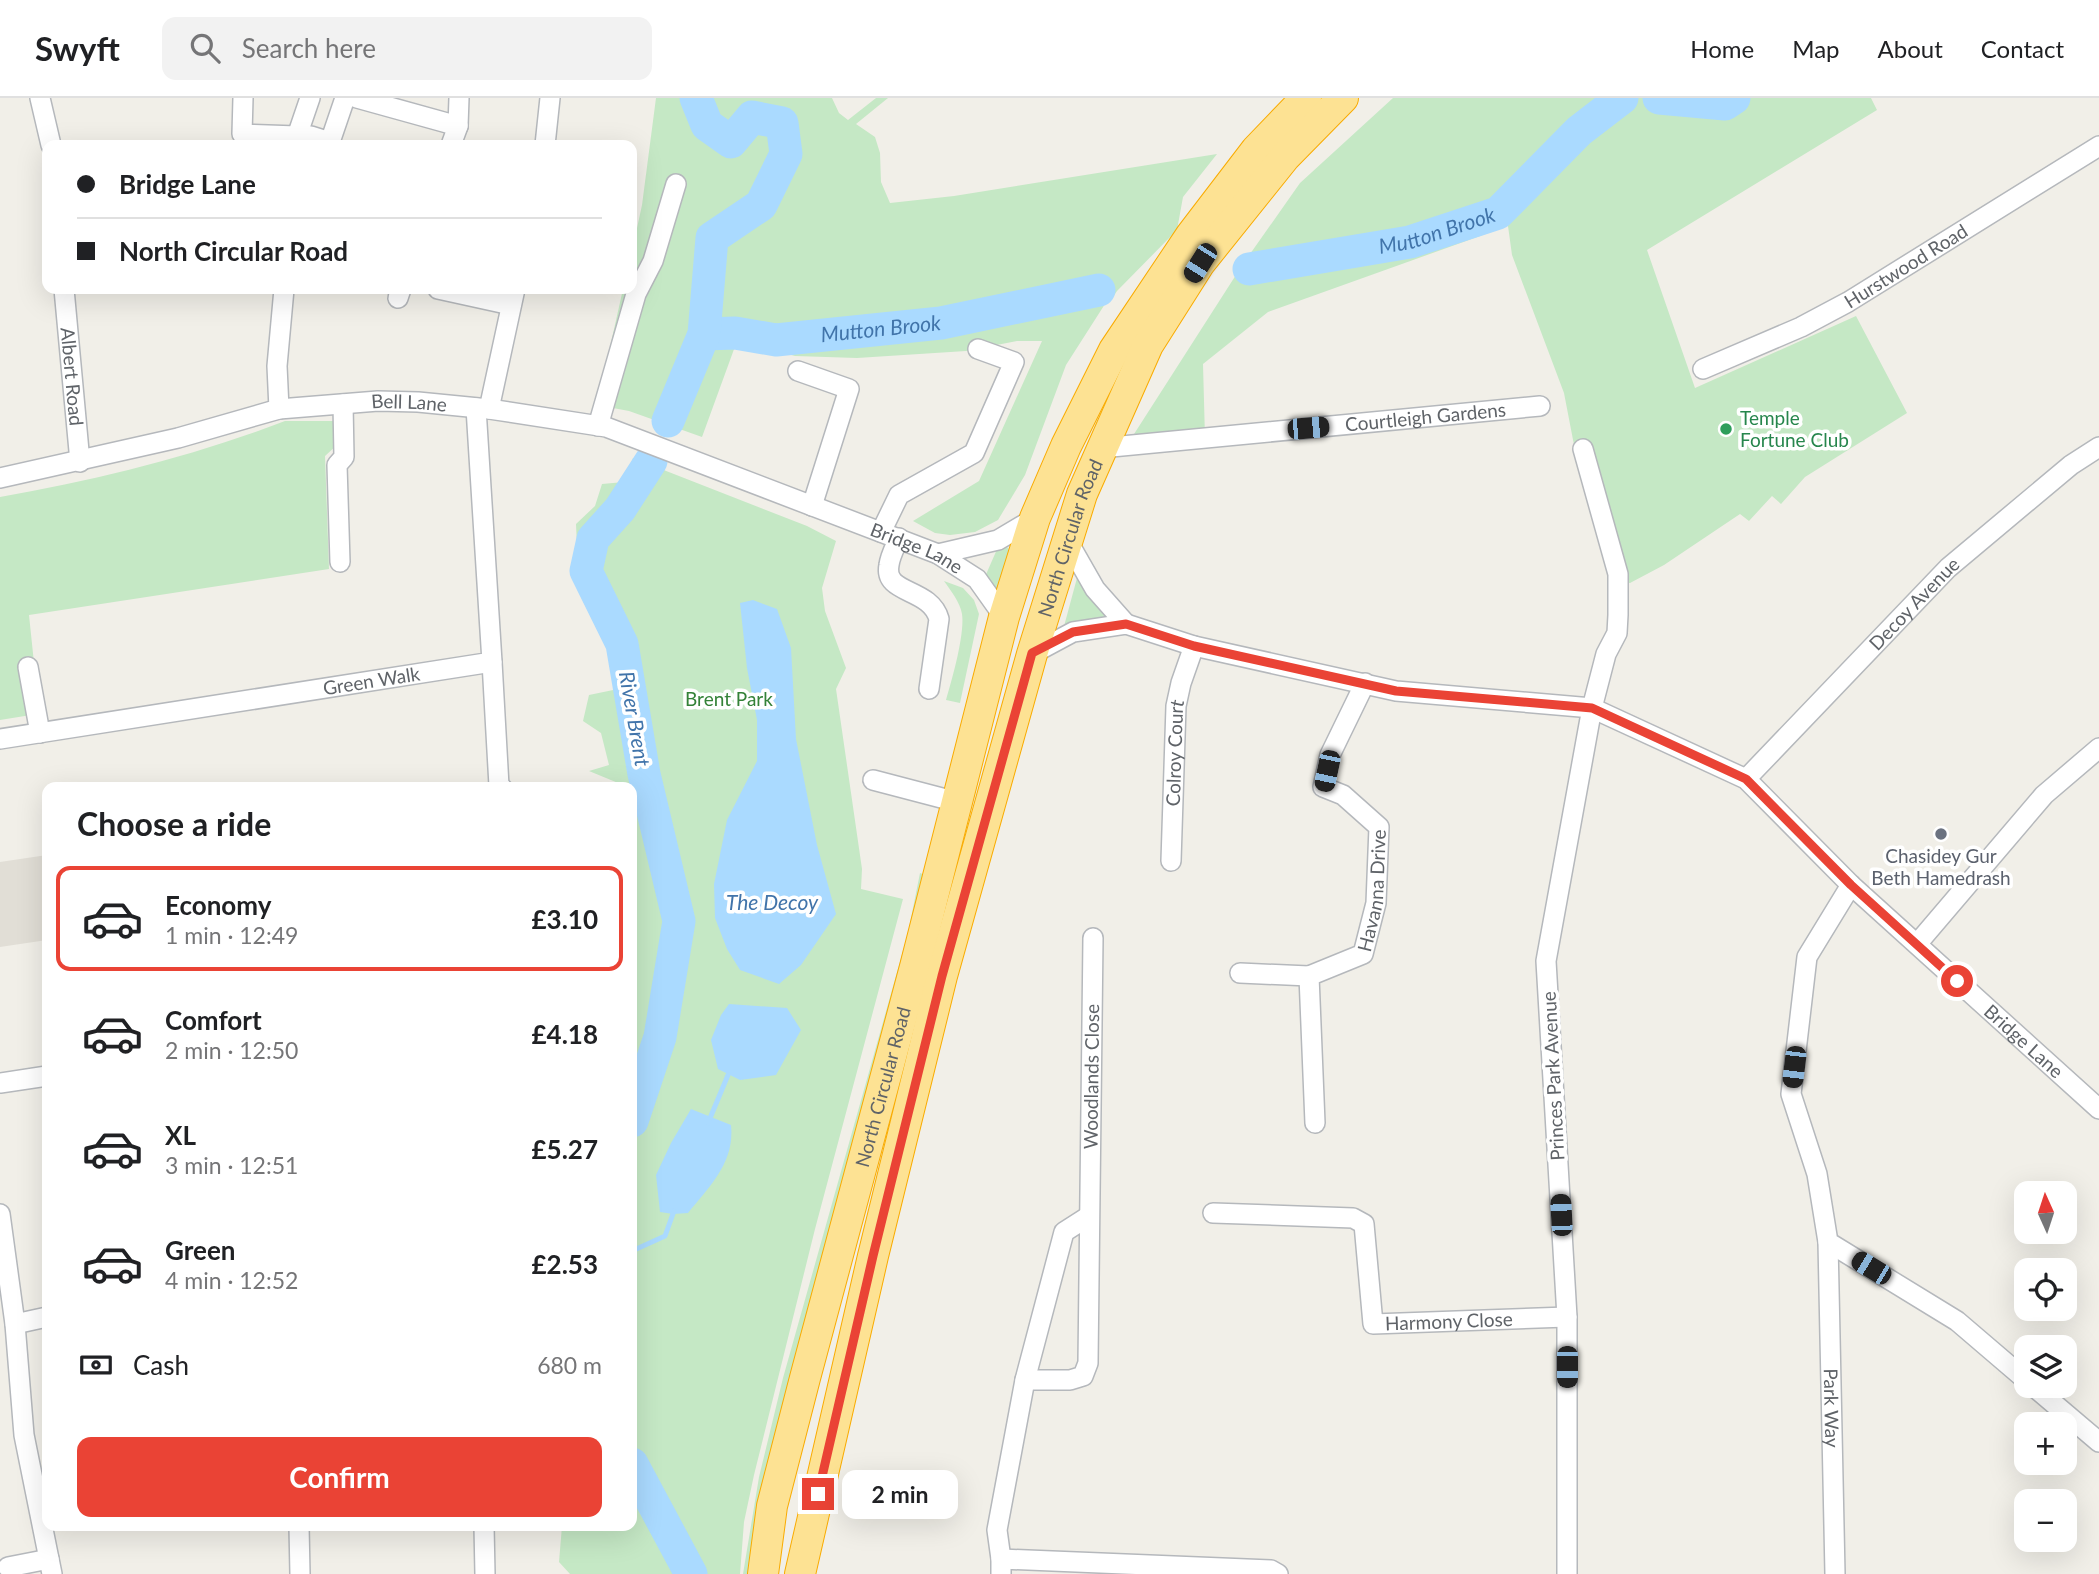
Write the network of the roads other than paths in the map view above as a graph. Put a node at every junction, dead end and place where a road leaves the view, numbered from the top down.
1 (40, 98) edge
2 (243, 98) edge
3 (310, 98) edge
4 (345, 98) edge
5 (357, 98) edge
6 (459, 98) edge
7 (550, 98) edge
8 (1306, 98) edge
9 (1343, 98) edge
10 (458, 126) junction
11 (298, 136) junction
12 (50, 140) edge
13 (320, 140) edge
14 (330, 140) edge
15 (453, 140) edge
16 (546, 140) edge
17 (2099, 146) edge
18 (676, 184) dead end
19 (637, 292) edge
20 (64, 294) edge
21 (284, 294) edge
22 (485, 294) edge
23 (636, 294) edge
24 (513, 297) edge
25 (978, 349) dead end
26 (1703, 369) dead end
27 (798, 371) dead end
28 (343, 404) junction
29 (1540, 406) dead end
30 (279, 409) junction
31 (483, 409) junction
32 (598, 426) junction
33 (2099, 447) edge
34 (1101, 448) junction
35 (1583, 449) dead end
36 (80, 462) junction
37 (0, 478) edge
38 (812, 506) junction
39 (1035, 518) junction
40 (890, 535) junction
41 (1067, 540) junction
42 (938, 554) junction
43 (340, 562) dead end
44 (1004, 617) junction
45 (1126, 624) junction
46 (1194, 646) junction
47 (1032, 653) junction
48 (492, 662) junction
49 (28, 667) dead end
50 (1365, 683) junction
51 (929, 690) dead end
52 (1592, 708) junction
53 (40, 733) junction
54 (0, 739) edge
55 (2099, 748) edge
56 (1746, 779) junction
57 (873, 780) dead end
58 (499, 782) edge
59 (957, 802) junction
60 (1171, 861) dead end
61 (1851, 885) junction
62 (1093, 938) dead end
63 (1917, 944) junction
64 (1240, 973) dead end
65 (1309, 976) junction
66 (42, 1077) edge
67 (0, 1083) edge
68 (2098, 1107) edge
69 (1315, 1123) dead end
70 (1213, 1213) dead end
71 (0, 1214) edge
72 (1089, 1216) junction
73 (1828, 1241) junction
74 (1567, 1317) junction
75 (42, 1318) edge
76 (15, 1324) junction
77 (2014, 1370) edge
78 (1025, 1380) junction
79 (2047, 1398) edge
80 (2099, 1442) edge
81 (42, 1526) edge
82 (43, 1531) edge
83 (299, 1531) edge
84 (484, 1531) edge
85 (50, 1566) edge
86 (8, 1567) dead end
87 (1001, 1567) edge
88 (300, 1574) edge
89 (485, 1574) edge
90 (763, 1574) edge
91 (800, 1574) edge
92 (1278, 1574) edge
93 (1567, 1574) edge
94 (1835, 1574) edge

1 - 12 street
2 - 11 street
3 - 11 street
4 - 14 street
5 - 10 street
6 - 10 street
7 - 16 street
8 - 39 highway, North Circular Road
9 - 34 highway, North Circular Road
10 - 15 street
11 - 13 street
17 - 26 street, Hurstwood Road
18 - 19 street
20 - 36 street, Albert Road
21 - 30 street
22 - 24 street
23 - 32 street
24 - 31 street
25 - 40 street
27 - 38 street
28 - 30 street, Bell Lane
28 - 31 street, Bell Lane
28 - 43 street
29 - 34 street, Courtleigh Gardens
30 - 36 street, Bell Lane
31 - 32 street, Bell Lane
31 - 48 street
32 - 38 street, Bell Lane
33 - 56 street, Decoy Avenue
34 - 41 highway, North Circular Road
35 - 52 street, Princes Park Avenue
36 - 37 street, Bell Lane
38 - 40 street, Bridge Lane
39 - 42 street
39 - 44 highway, North Circular Road
40 - 42 street, Bridge Lane
40 - 51 street
41 - 45 street
41 - 47 highway, North Circular Road
42 - 44 street, Bridge Lane
44 - 59 highway, North Circular Road
45 - 46 street, Bridge Lane
45 - 47 street, Bridge Lane
46 - 50 street, Bridge Lane
46 - 60 street, Colroy Court
47 - 91 highway, North Circular Road
48 - 53 street, Green Walk
48 - 58 street
49 - 53 street
50 - 52 street, Bridge Lane
50 - 65 street, Havanna Drive
52 - 56 street, Bridge Lane
52 - 74 street, Princes Park Avenue
53 - 54 street, Green Walk
55 - 63 street
56 - 61 street, Bridge Lane
57 - 59 street
59 - 90 highway, North Circular Road
61 - 63 street, Bridge Lane
61 - 73 street, Park Way
62 - 72 street, Woodlands Close
63 - 68 street, Bridge Lane
64 - 65 street, Havanna Drive
65 - 69 street
66 - 67 street
70 - 74 street, Harmony Close
71 - 76 street
72 - 78 street
72 - 78 street, Woodlands Close
73 - 77 street
73 - 94 street, Park Way
74 - 93 street, Princes Park Avenue
75 - 76 street
76 - 81 street
78 - 87 street
79 - 80 street
82 - 85 street
83 - 88 street
84 - 89 street
85 - 86 street
87 - 92 street

